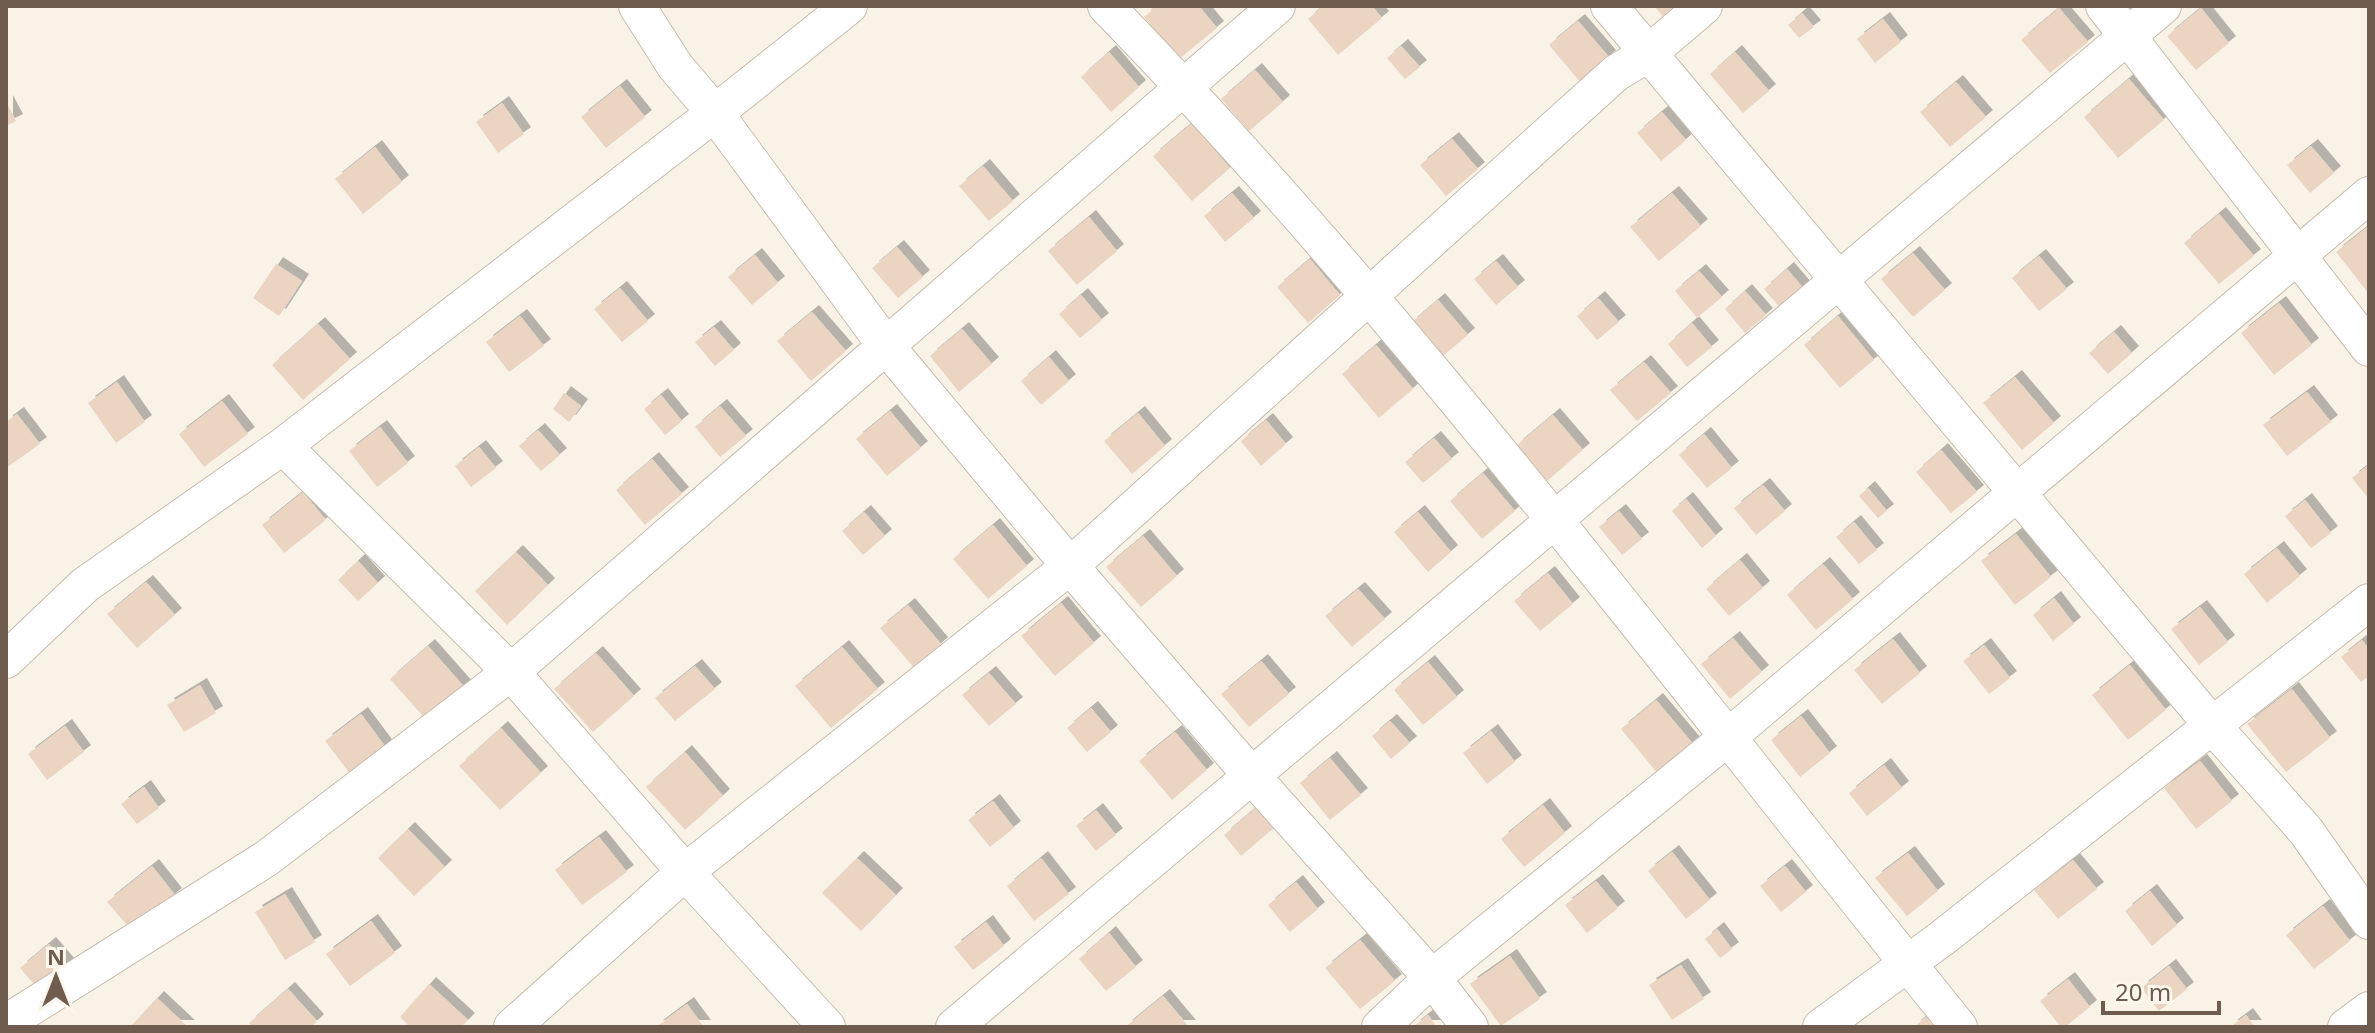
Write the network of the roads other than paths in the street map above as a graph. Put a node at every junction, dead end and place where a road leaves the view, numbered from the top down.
1 (637, 6) edge
2 (849, 6) edge
3 (1106, 6) edge
4 (1277, 6) edge
5 (1609, 6) edge
6 (1704, 6) edge
7 (2104, 6) edge
8 (2163, 6) edge
9 (2129, 36) junction
10 (1649, 53) junction
11 (1184, 86) junction
12 (715, 113) junction
13 (2369, 195) edge
14 (2299, 256) junction
15 (1840, 279) junction
16 (1368, 296) junction
17 (886, 346) junction
18 (2369, 348) edge
19 (283, 446) junction
20 (2018, 492) junction
21 (1553, 519) junction
22 (1070, 566) junction
23 (2369, 602) edge
24 (6, 660) edge
25 (511, 672) junction
26 (2212, 725) junction
27 (1727, 738) junction
28 (1251, 775) junction
29 (685, 872) junction
30 (2369, 921) edge
31 (1908, 963) junction
32 (1432, 978) junction
33 (2369, 1010) edge
34 (6, 1023) edge
35 (512, 1027) edge
36 (827, 1027) edge
37 (954, 1027) edge
38 (1380, 1027) edge
39 (1470, 1027) edge
40 (1821, 1027) edge
41 (1959, 1027) edge
42 (2346, 1027) edge

1 - 12 street
2 - 12 street
3 - 11 street
4 - 11 street
5 - 10 street
6 - 10 street
7 - 9 street
8 - 9 street
9 - 14 street
9 - 15 street
10 - 15 street
10 - 16 street
11 - 16 street
11 - 17 street
12 - 17 street
12 - 19 street
13 - 14 street
14 - 18 street
14 - 20 street
15 - 20 street
15 - 21 street
16 - 21 street
16 - 22 street
17 - 22 street
17 - 25 street
19 - 24 street
19 - 25 street
20 - 26 street
20 - 27 street
21 - 27 street
21 - 28 street
22 - 28 street
22 - 29 street
23 - 26 street
25 - 29 street
25 - 34 street
26 - 30 street
26 - 31 street
27 - 31 street
27 - 32 street
28 - 32 street
28 - 37 street
29 - 35 street
29 - 36 street
31 - 40 street
31 - 41 street
32 - 38 street
32 - 39 street
33 - 42 street

